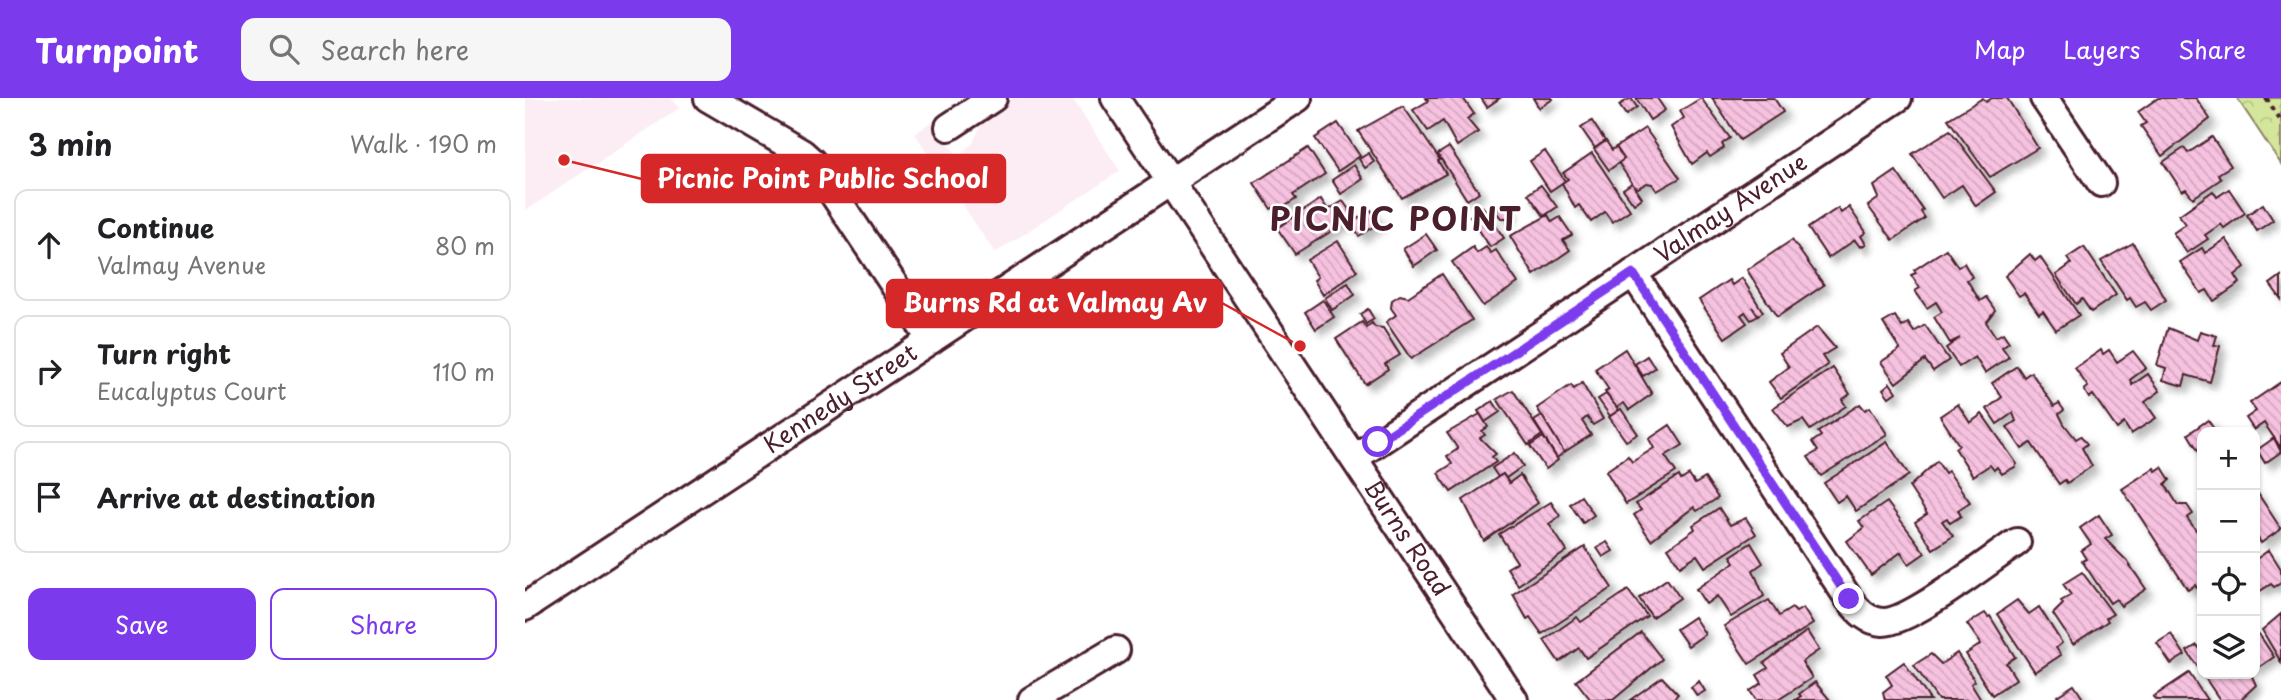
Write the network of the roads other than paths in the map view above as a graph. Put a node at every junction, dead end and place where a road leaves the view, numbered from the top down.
1 (708, 98) edge
2 (993, 98) edge
3 (1115, 98) edge
4 (1298, 98) edge
5 (1898, 98) edge
6 (2044, 98) edge
7 (949, 127) dead end
8 (1171, 182) junction
9 (2101, 183) dead end
10 (1633, 273) junction
11 (930, 340) junction
12 (1354, 458) junction
13 (2017, 542) dead end
14 (525, 607) edge
15 (1116, 650) dead end
16 (1032, 700) edge
17 (1514, 700) edge

1 - 11 street
2 - 7 street
3 - 8 street, Burns Road
4 - 8 street, Kennedy Street
5 - 10 street, Valmay Avenue
6 - 9 street
8 - 11 street, Kennedy Street
8 - 12 street, Burns Road
10 - 12 street, Valmay Avenue
10 - 13 street
11 - 14 street, Kennedy Street
12 - 17 street, Burns Road
15 - 16 street

